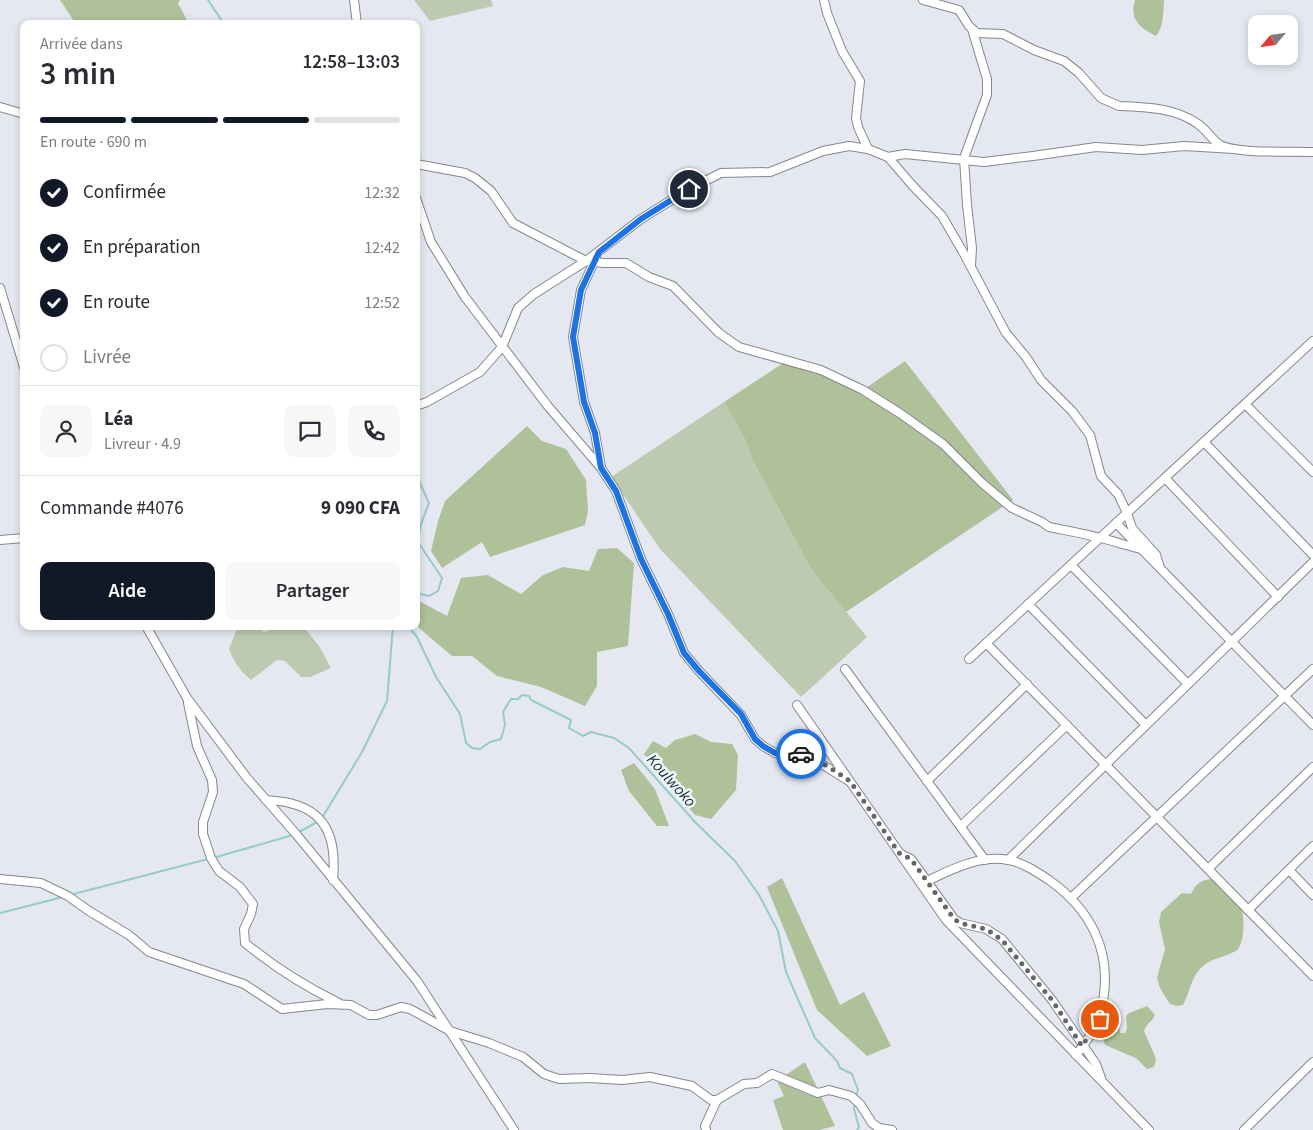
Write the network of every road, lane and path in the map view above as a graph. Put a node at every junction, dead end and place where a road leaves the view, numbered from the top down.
1 (354, 0) edge
2 (824, 0) edge
3 (923, 0) edge
4 (952, 0) edge
5 (958, 10) junction
6 (357, 20) edge
7 (972, 29) junction
8 (0, 106) edge
9 (20, 113) edge
10 (868, 149) junction
11 (1234, 149) junction
12 (1313, 152) edge
13 (888, 156) junction
14 (964, 161) junction
15 (420, 165) edge
16 (420, 210) edge
17 (590, 262) junction
18 (971, 267) junction
19 (0, 288) edge
20 (1313, 341) edge
21 (502, 347) junction
22 (20, 354) edge
23 (1245, 404) junction
24 (420, 405) edge
25 (1204, 442) junction
26 (601, 468) junction
27 (1313, 472) edge
28 (1165, 478) junction
29 (1127, 513) junction
30 (1116, 523) junction
31 (1101, 537) junction
32 (20, 538) edge
33 (0, 540) edge
34 (1140, 547) junction
35 (1156, 555) junction
36 (1313, 556) edge
37 (1313, 562) edge
38 (1071, 564) junction
39 (1160, 568) junction
40 (1278, 597) junction
41 (1028, 604) junction
42 (148, 630) edge
43 (1232, 641) junction
44 (986, 642) junction
45 (969, 659) dead end
46 (1313, 668) edge
47 (845, 669) dead end
48 (1027, 684) junction
49 (1188, 684) junction
50 (1284, 696) junction
51 (187, 698) junction
52 (797, 705) dead end
53 (1067, 725) junction
54 (1146, 725) junction
55 (1313, 725) edge
56 (1106, 764) junction
57 (1313, 767) edge
58 (850, 781) junction
59 (927, 781) junction
60 (266, 800) junction
61 (1156, 816) junction
62 (960, 826) junction
63 (1313, 846) edge
64 (985, 860) junction
65 (1008, 860) junction
66 (1208, 869) junction
67 (1289, 870) junction
68 (0, 879) edge
69 (333, 880) junction
70 (924, 883) junction
71 (1313, 895) edge
72 (1071, 898) junction
73 (1248, 910) junction
74 (1313, 976) edge
75 (343, 1005) junction
76 (450, 1031) junction
77 (1082, 1046) junction
78 (1076, 1055) junction
79 (1313, 1062) edge
80 (1102, 1082) junction
81 (717, 1100) junction
82 (514, 1130) edge
83 (706, 1130) edge
84 (892, 1130) edge
85 (1149, 1130) edge
86 (1244, 1130) edge

1 - 6 street
2 - 10 street
3 - 5 street
4 - 5 street
5 - 7 street
7 - 11 street
7 - 14 street
8 - 9 street
10 - 13 street
10 - 17 street
11 - 12 street
11 - 14 street
13 - 14 street
13 - 18 street
14 - 18 street
15 - 17 street
16 - 21 street
17 - 21 street
17 - 26 street
17 - 31 street
18 - 29 street
19 - 22 street
20 - 23 street
21 - 24 street
21 - 26 street
23 - 25 street
23 - 27 street
25 - 28 street
25 - 36 street
26 - 58 street
28 - 29 street
28 - 40 street
29 - 30 street
29 - 35 street
30 - 31 street
30 - 34 street
31 - 34 street
31 - 38 street
32 - 33 street
34 - 35 street
34 - 39 street
35 - 39 street
37 - 40 street
38 - 41 street
38 - 49 street
39 - 43 street
40 - 43 street
41 - 44 street
41 - 54 street
42 - 51 street
43 - 49 street
43 - 50 street
44 - 45 street
44 - 48 street
46 - 50 street
47 - 59 street
48 - 53 street
48 - 59 street
49 - 54 street
50 - 55 street
50 - 61 street
51 - 60 street
51 - 75 street
52 - 58 street
53 - 56 street
53 - 62 street
54 - 56 street
56 - 61 street
56 - 65 street
57 - 66 street
58 - 70 street
59 - 62 street
60 - 69 street
60 - 69 street
61 - 66 street
61 - 72 street
62 - 64 street
63 - 67 street
64 - 65 street
64 - 70 street
65 - 72 street
66 - 73 street
67 - 71 street
67 - 73 street
68 - 75 street
69 - 76 street
70 - 77 street
70 - 78 street
72 - 77 street
73 - 74 street
75 - 76 street
76 - 81 street
76 - 82 street
77 - 78 street
77 - 80 street
78 - 80 street
79 - 86 street
80 - 85 street
81 - 83 street
81 - 84 street

